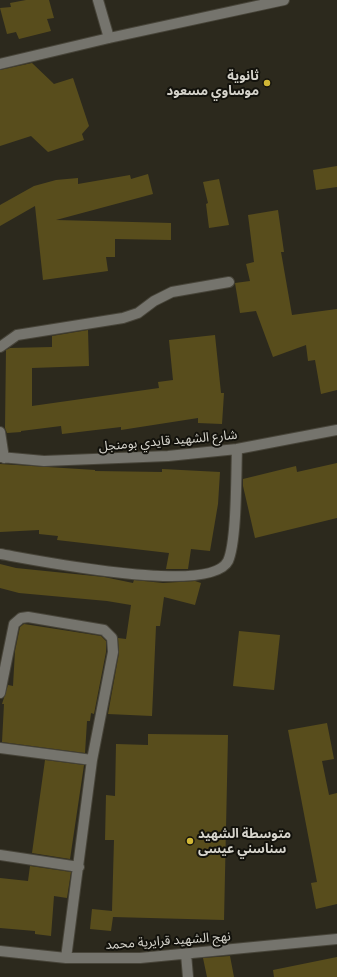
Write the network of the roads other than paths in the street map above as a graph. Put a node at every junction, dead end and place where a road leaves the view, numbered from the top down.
1 (98, 0) edge
2 (284, 0) edge
3 (109, 38) junction
4 (0, 64) edge
5 (229, 282) dead end
6 (0, 347) edge
7 (337, 430) edge
8 (0, 432) edge
9 (237, 449) junction
10 (2, 458) edge
11 (0, 554) edge
12 (0, 693) edge
13 (0, 748) edge
14 (92, 760) junction
15 (0, 855) edge
16 (79, 867) junction
17 (337, 939) edge
18 (0, 951) edge
19 (186, 954) junction
20 (66, 958) junction
21 (188, 977) edge

1 - 3 street
2 - 3 street
3 - 4 street
5 - 6 street
7 - 9 street, شارع الشهيد قايدي بومنجل
8 - 10 street
9 - 10 street, شارع الشهيد قايدي بومنجل
9 - 11 street
12 - 14 street
13 - 14 street
14 - 16 street
15 - 16 street
16 - 20 street
17 - 19 street, نهج الشهيد قرايرية محمد
18 - 20 street, نهج الشهيد قرايرية محمد
19 - 20 street, نهج الشهيد قرايرية محمد
19 - 21 street

